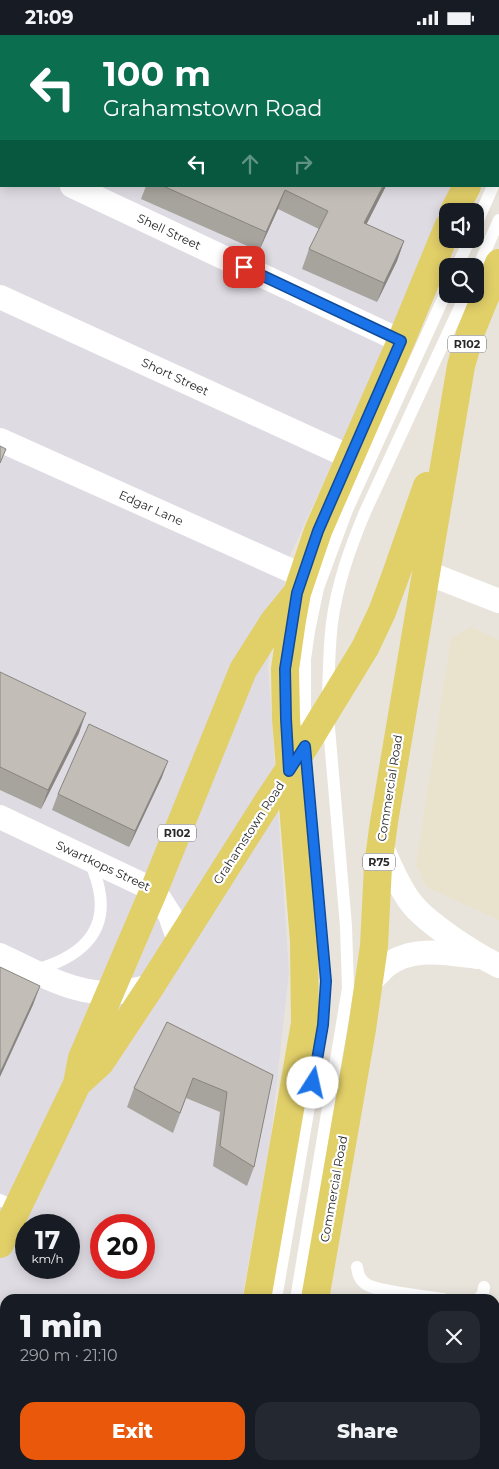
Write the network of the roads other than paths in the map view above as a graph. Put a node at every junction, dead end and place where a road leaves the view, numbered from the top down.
1 (76, 187) edge
2 (466, 187) edge
3 (493, 187) edge
4 (108, 194) edge
5 (458, 203) edge
6 (484, 206) edge
7 (499, 220) edge
8 (439, 248) edge
9 (493, 267) edge
10 (0, 297) edge
11 (441, 303) edge
12 (462, 303) edge
13 (401, 341) junction
14 (450, 427) junction
15 (0, 440) edge
16 (350, 457) junction
17 (425, 572) junction
18 (300, 584) junction
19 (499, 601) edge
20 (328, 708) junction
21 (305, 746) junction
22 (289, 771) junction
23 (0, 817) edge
24 (381, 845) junction
25 (90, 859) junction
26 (154, 890) junction
27 (179, 941) junction
28 (0, 955) edge
29 (490, 961) edge
30 (33, 971) junction
31 (369, 983) junction
32 (152, 986) junction
33 (111, 993) junction
34 (77, 1084) junction
35 (8, 1204) edge
36 (0, 1244) edge
37 (356, 1267) dead end
38 (484, 1287) dead end
39 (258, 1294) edge
40 (277, 1294) edge
41 (297, 1294) edge
42 (317, 1294) edge
43 (413, 1294) edge
44 (483, 1294) edge

1 - 4 street, Shell Street
2 - 5 main road
3 - 6 lane
4 - 13 street, Shell Street
7 - 9 lane
8 - 13 main road, R102
9 - 14 main road, R102
10 - 16 street, Short Street
11 - 21 lane
12 - 20 lane
13 - 16 main road, R102
14 - 17 main road, Commercial Road / R75
14 - 20 main road, Grahamstown Road / R102
15 - 18 street, Edgar Lane
16 - 18 main road, R102
17 - 19 street
17 - 24 main road, Commercial Road / R75
18 - 22 main road
18 - 26 main road, Grahamstown Road / R102
20 - 21 main road, Grahamstown Road / R102
20 - 41 lane
21 - 22 main road, Grahamstown Road / R102
21 - 40 lane
22 - 27 main road, Grahamstown Road / R102
22 - 39 main road
23 - 25 street, Swartkops Street
24 - 29 street
24 - 31 main road, Commercial Road / R75
25 - 26 street, Swartkops Street
25 - 30 lane
26 - 27 street, Swartkops Street
26 - 33 main road, Grahamstown Road / R102
27 - 32 main road, Grahamstown Road / R102
28 - 30 street
29 - 31 street
30 - 33 street
31 - 42 main road, Commercial Road / R75
32 - 33 street
32 - 34 main road, Grahamstown Road / R102
33 - 34 main road, Grahamstown Road / R102
34 - 35 main road, Grahamstown Road / R102
35 - 36 main road, Grahamstown Road / R102
37 - 43 lane
38 - 44 lane

